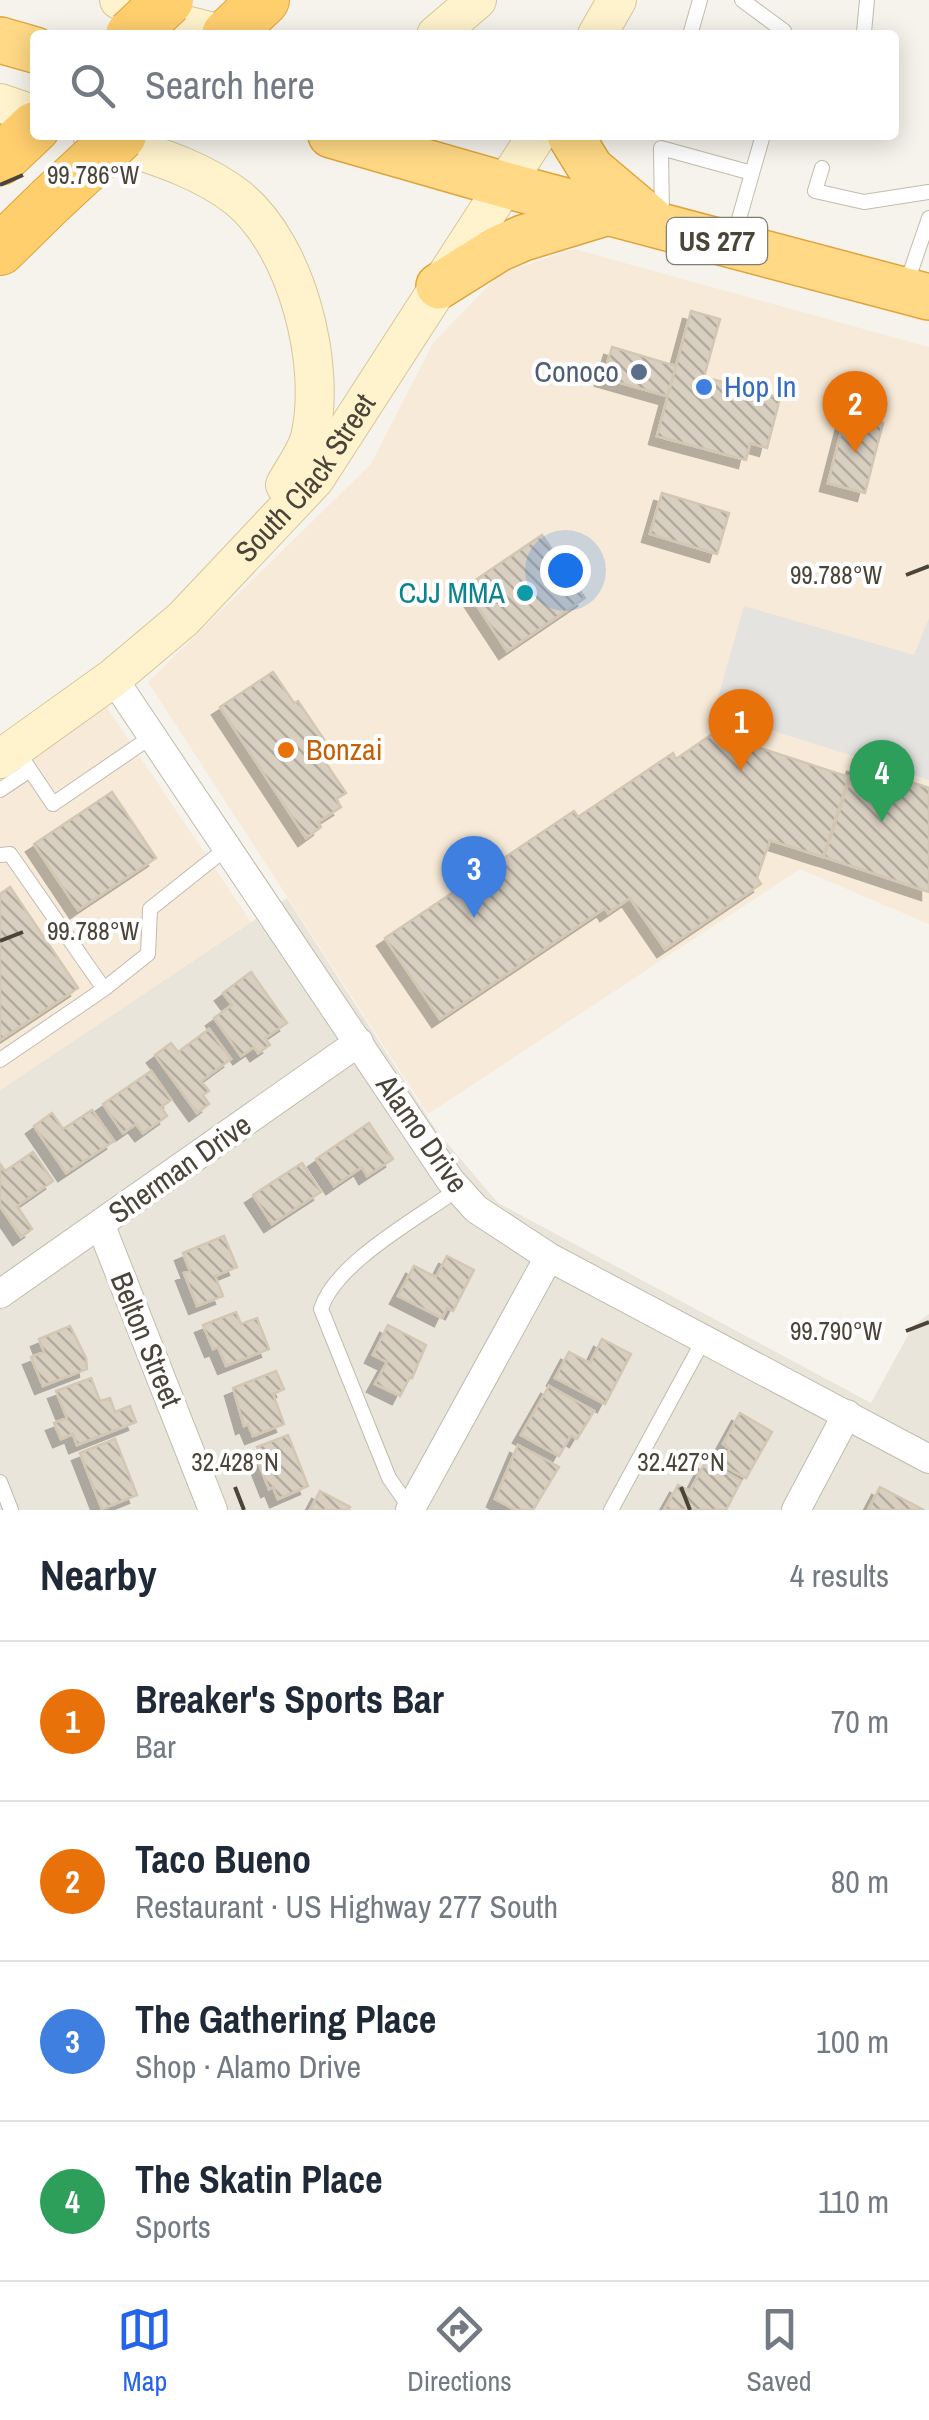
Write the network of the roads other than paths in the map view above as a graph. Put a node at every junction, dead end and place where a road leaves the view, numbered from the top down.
1 (119, 0) edge
2 (168, 0) edge
3 (264, 0) edge
4 (477, 0) edge
5 (617, 0) edge
6 (700, 0) edge
7 (742, 0) edge
8 (867, 0) edge
9 (136, 30) edge
10 (205, 30) edge
11 (231, 30) edge
12 (442, 30) edge
13 (600, 30) edge
14 (691, 30) edge
15 (781, 30) edge
16 (864, 30) edge
17 (0, 40) edge
18 (30, 49) edge
19 (0, 103) edge
20 (30, 113) edge
21 (30, 132) edge
22 (106, 140) edge
23 (116, 140) edge
24 (348, 140) edge
25 (534, 140) edge
26 (573, 140) edge
27 (762, 140) edge
28 (662, 142) edge
29 (0, 160) edge
30 (822, 168) dead end
31 (752, 173) junction
32 (505, 185) junction
33 (929, 192) edge
34 (608, 212) junction
35 (929, 218) edge
36 (660, 226) junction
37 (732, 244) junction
38 (0, 250) edge
39 (439, 286) junction
40 (917, 294) edge
41 (249, 553) junction
42 (113, 678) junction
43 (151, 737) junction
44 (15, 759) edge
45 (0, 790) edge
46 (228, 848) junction
47 (0, 856) edge
48 (104, 990) junction
49 (359, 1042) junction
50 (0, 1060) edge
51 (458, 1189) junction
52 (100, 1226) junction
53 (549, 1258) junction
54 (0, 1294) edge
55 (704, 1339) junction
56 (847, 1414) junction
57 (929, 1459) edge
58 (0, 1482) edge
59 (410, 1509) edge
60 (11, 1510) edge
61 (213, 1510) edge
62 (611, 1510) edge
63 (796, 1510) edge

1 - 10 main road
2 - 9 highway, bridge
3 - 11 highway
4 - 12 main road
5 - 13 main road
6 - 14 lane
7 - 15 lane
8 - 16 lane
17 - 18 highway
19 - 20 main road
21 - 29 highway
22 - 41 main road
23 - 38 highway, bridge
24 - 32 highway, US 277
25 - 32 main road, South Clack Street
26 - 36 highway
27 - 31 lane
28 - 31 lane
28 - 36 lane
30 - 33 lane
31 - 37 lane
32 - 34 highway, US 277
32 - 39 main road, South Clack Street
34 - 36 highway, US 277
34 - 39 highway
35 - 40 lane
36 - 37 highway, US 277
37 - 40 highway, US 277
39 - 41 main road, South Clack Street
41 - 42 main road, South Clack Street
42 - 43 street, Alamo Drive
42 - 44 main road, South Clack Street
43 - 44 lane
43 - 46 street, Alamo Drive
44 - 45 lane
46 - 48 lane
46 - 49 street, Alamo Drive
47 - 48 lane
48 - 50 lane
49 - 51 street, Alamo Drive
49 - 52 street, Sherman Drive
51 - 53 street, Alamo Drive
51 - 59 lane
52 - 54 street, Sherman Drive
52 - 61 street, Belton Street
53 - 55 street, Alamo Drive
53 - 59 street
55 - 56 street, Alamo Drive
55 - 62 lane
56 - 57 street, Alamo Drive
56 - 63 street
58 - 60 lane

